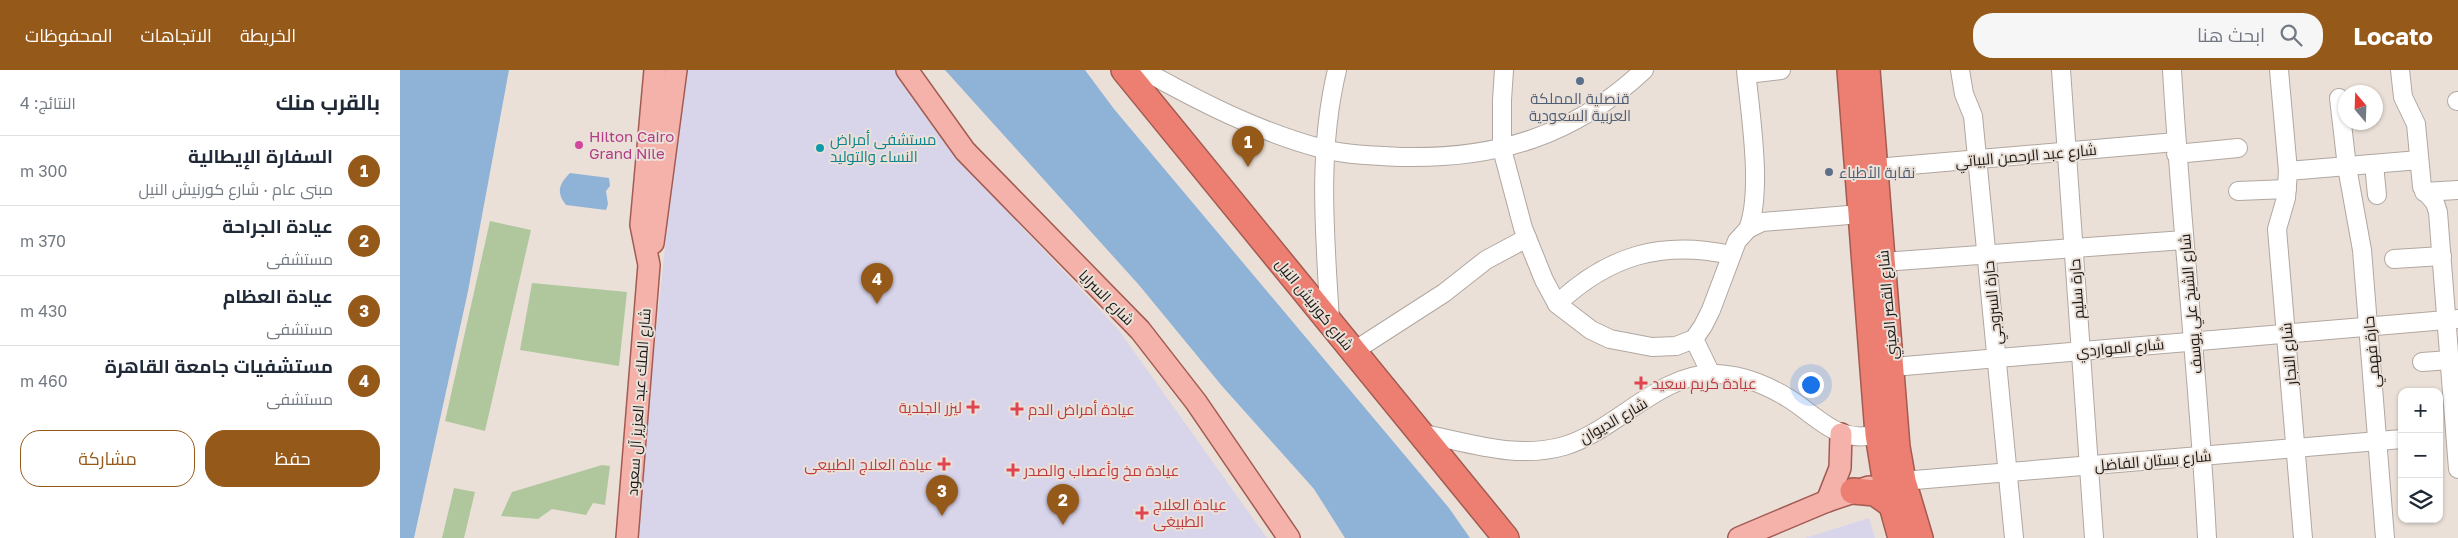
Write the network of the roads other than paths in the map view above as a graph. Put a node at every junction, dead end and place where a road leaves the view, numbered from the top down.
1 (649, 70) edge
2 (655, 70) edge
3 (676, 70) edge
4 (907, 70) edge
5 (1124, 70) edge
6 (1143, 70) edge
7 (1337, 70) edge
8 (1504, 70) edge
9 (1644, 70) edge
10 (1781, 70) edge
11 (1850, 70) edge
12 (1867, 70) edge
13 (1960, 70) edge
14 (2061, 70) edge
15 (2172, 70) edge
16 (2279, 70) edge
17 (2400, 70) edge
18 (1746, 72) edge
19 (2343, 130) edge
20 (2176, 148) junction
21 (2238, 148) dead end
22 (1324, 149) junction
23 (1502, 149) junction
24 (2067, 151) junction
25 (1978, 159) junction
26 (2419, 160) junction
27 (2374, 164) junction
28 (2347, 167) junction
29 (1876, 168) junction
30 (2288, 180) junction
31 (2458, 190) edge
32 (2238, 191) dead end
33 (2424, 192) junction
34 (2377, 194) dead end
35 (1861, 214) junction
36 (641, 225) junction
37 (1748, 229) junction
38 (1526, 238) junction
39 (2184, 240) junction
40 (2074, 248) junction
41 (1986, 254) junction
42 (1731, 255) junction
43 (2442, 256) junction
44 (2394, 259) dead end
45 (1884, 262) junction
46 (649, 265) junction
47 (1557, 304) junction
48 (2452, 320) edge
49 (1330, 321) junction
50 (2369, 327) junction
51 (2287, 334) junction
52 (1694, 339) junction
53 (2193, 342) junction
54 (2081, 350) junction
55 (1354, 352) junction
56 (1998, 357) junction
57 (2450, 360) junction
58 (2422, 362) dead end
59 (1882, 367) junction
60 (1711, 374) junction
61 (2455, 384) edge
62 (1419, 433) junction
63 (1841, 434) junction
64 (1878, 434) junction
65 (2451, 435) edge
66 (2398, 439) edge
67 (2378, 441) junction
68 (2296, 448) junction
69 (2203, 455) junction
70 (2089, 465) junction
71 (2458, 469) edge
72 (2008, 472) junction
73 (1894, 490) junction
74 (1853, 491) joint
75 (1827, 501) junction
76 (627, 538) edge
77 (1289, 538) edge
78 (1506, 538) edge
79 (1739, 538) edge
80 (1901, 538) edge
81 (1920, 538) edge
82 (2014, 538) edge
83 (2094, 538) edge
84 (2207, 538) edge
85 (2303, 538) edge
86 (2385, 538) edge

1 - 36 main road, شارع الملك عبد العزيز آل سعود
2 - 36 main road
3 - 46 main road, شارع الملك عبد العزيز آل سعود
4 - 77 main road, شارع السرايا
5 - 49 highway, شارع كورنيش النيل
6 - 22 street
7 - 22 street
8 - 23 street
9 - 23 street
10 - 18 street
11 - 35 highway, شارع القصر العيني
12 - 29 highway, شارع القصر العيني
13 - 25 street, حارة السروجي
14 - 24 street, حارة سليم
15 - 20 street, شارع الشيخ علي يوسف
16 - 30 street, شارع النجار
17 - 26 street
18 - 37 street
19 - 28 street, حارة فهمي
20 - 21 street, شارع عبد الرحمن البياتي
20 - 24 street, شارع عبد الرحمن البياتي
20 - 39 street, شارع الشيخ علي يوسف
22 - 23 street
22 - 49 street
23 - 38 street
24 - 25 street, شارع عبد الرحمن البياتي
24 - 40 street, حارة سليم
25 - 29 street, شارع عبد الرحمن البياتي
25 - 41 street, حارة السروجي
26 - 27 street
26 - 33 street
27 - 28 street
27 - 34 street
28 - 30 street
28 - 50 street, حارة فهمي
29 - 45 highway, شارع القصر العيني
30 - 32 street
30 - 51 street, شارع النجار
31 - 33 street
33 - 43 street
35 - 37 street
35 - 59 highway, شارع القصر العيني
36 - 46 main road, شارع الملك عبد العزيز آل سعود
37 - 42 street
38 - 47 street
38 - 55 street
39 - 40 street
39 - 53 street, شارع الشيخ علي يوسف
40 - 41 street
40 - 54 street, حارة سليم
41 - 45 street
41 - 56 street, حارة السروجي
42 - 47 street
42 - 52 street
43 - 44 street
43 - 48 street
45 - 59 highway, شارع القصر العيني
46 - 76 main road, شارع الملك عبد العزيز آل سعود
47 - 52 street
48 - 50 street, شارع المواردي
48 - 57 street
49 - 55 highway, شارع كورنيش النيل
50 - 51 street, شارع المواردي
50 - 67 street, حارة فهمي
51 - 53 street, شارع المواردي
51 - 68 street, شارع النجار
52 - 60 street
53 - 54 street, شارع المواردي
53 - 69 street, شارع الشيخ علي يوسف
54 - 56 street, شارع المواردي
54 - 70 street, حارة سليم
55 - 62 highway, شارع كورنيش النيل
56 - 59 street, شارع المواردي
56 - 72 street, حارة السروجي
57 - 58 street
57 - 61 street
59 - 64 highway, شارع القصر العيني
59 - 73 highway, شارع القصر العيني
60 - 62 street, شارع الديوان
60 - 63 street, شارع الديوان
61 - 65 street
62 - 78 highway, شارع كورنيش النيل
63 - 64 street, شارع الديوان
63 - 75 main road
64 - 73 highway, شارع القصر العيني
65 - 71 street
66 - 67 street, شارع بستان الفاضل
67 - 68 street, شارع بستان الفاضل
67 - 86 street, حارة فهمي
68 - 69 street, شارع بستان الفاضل
68 - 85 street, شارع النجار
69 - 70 street, شارع بستان الفاضل
69 - 84 street, شارع الشيخ علي يوسف
70 - 72 street, شارع بستان الفاضل
70 - 83 street, حارة سليم
72 - 73 street, شارع بستان الفاضل
72 - 82 street, حارة السروجي
73 - 74 highway
73 - 80 highway, شارع القصر العيني
73 - 81 highway, شارع القصر العيني
74 - 75 main road
75 - 79 main road

